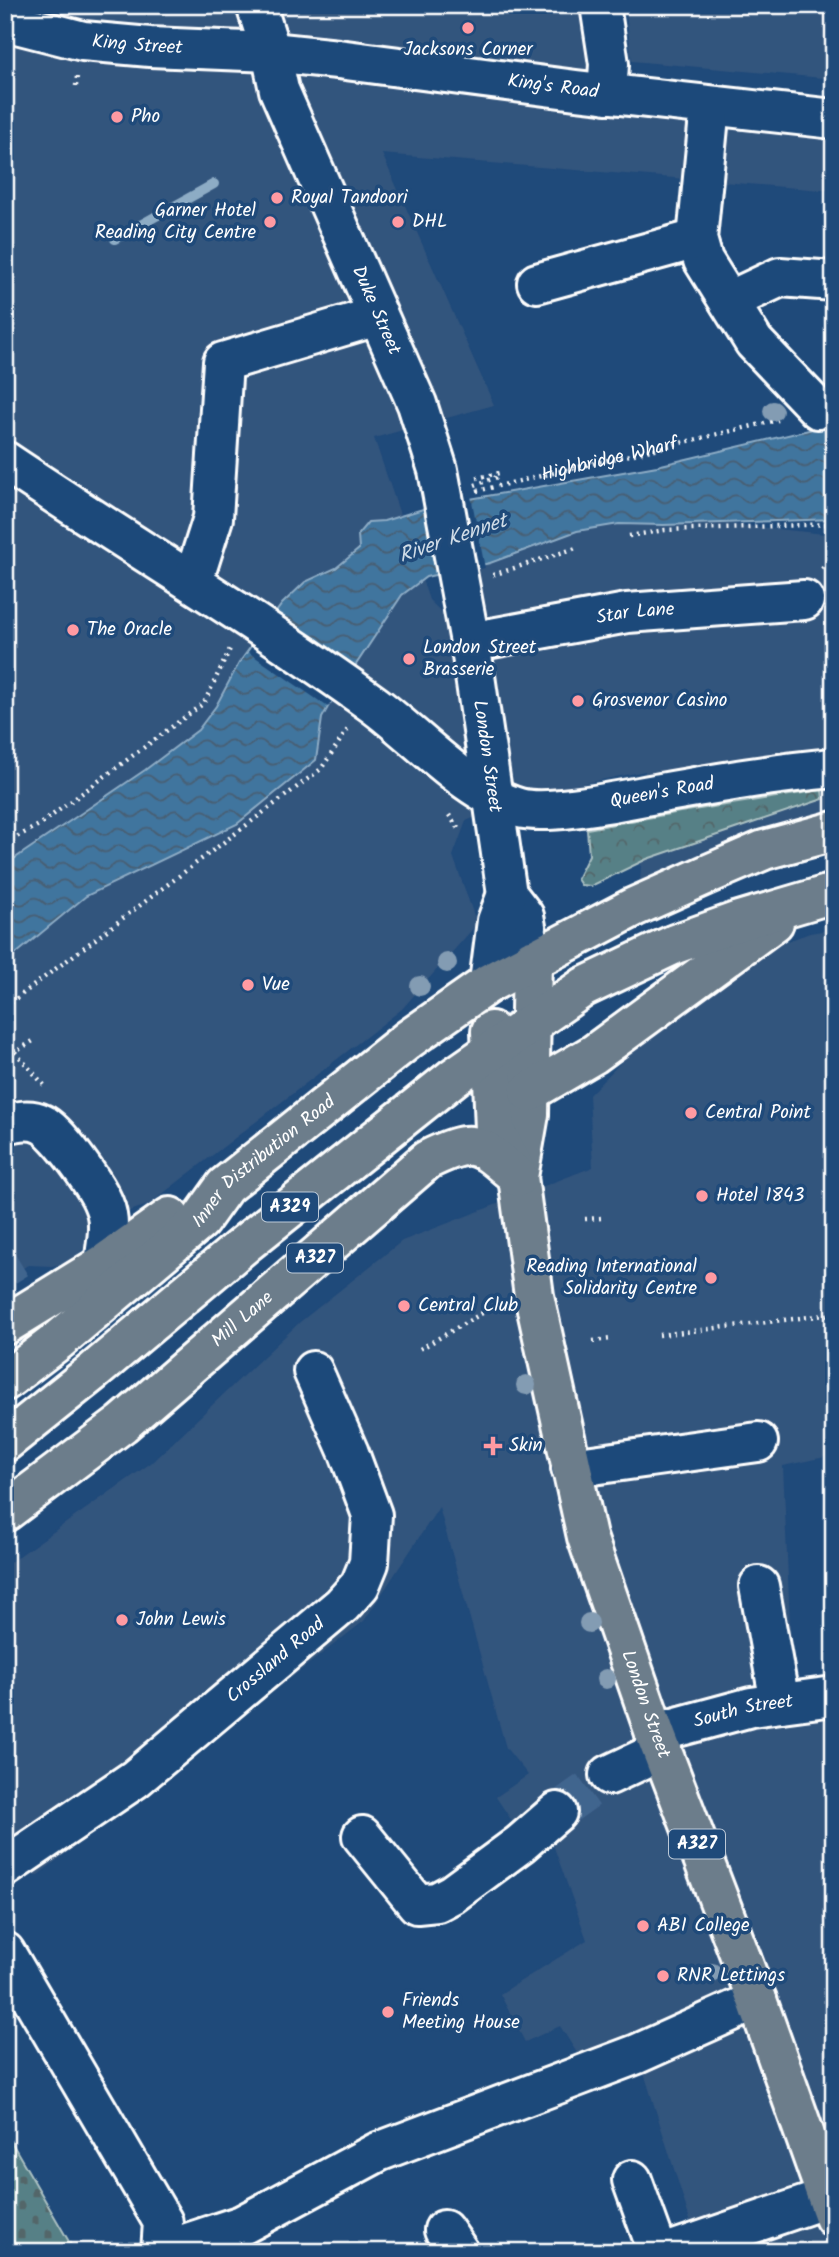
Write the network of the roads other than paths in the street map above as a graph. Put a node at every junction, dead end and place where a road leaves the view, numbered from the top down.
1 (256, 5) edge
2 (600, 5) edge
3 (5, 21) edge
4 (271, 52) junction
5 (607, 94) junction
6 (710, 106) junction
7 (834, 119) edge
8 (697, 239) junction
9 (834, 281) edge
10 (537, 283) dead end
11 (729, 301) junction
12 (377, 316) junction
13 (818, 409) road end
14 (5, 461) edge
15 (472, 577) joint
16 (192, 581) junction
17 (804, 600) dead end
18 (470, 642) junction
19 (834, 768) edge
20 (494, 797) junction
21 (834, 831) edge
22 (508, 894) junction
23 (817, 898) edge
24 (532, 959) junction
25 (489, 983) junction
26 (529, 1024) junction
27 (492, 1050) junction
28 (529, 1092) junction
29 (5, 1124) edge
30 (518, 1177) junction
31 (225, 1186) junction
32 (104, 1264) junction
33 (5, 1325) edge
34 (313, 1371) dead end
35 (5, 1381) edge
36 (5, 1442) edge
37 (758, 1442) dead end
38 (571, 1468) junction
39 (5, 1512) edge
40 (759, 1586) dead end
41 (834, 1696) edge
42 (780, 1703) junction
43 (659, 1742) junction
44 (608, 1775) tunnel mouth
45 (557, 1812) tunnel mouth
46 (362, 1836) dead end
47 (5, 1867) edge
48 (10, 1970) edge
49 (757, 2000) junction
50 (632, 2180) dead end
51 (830, 2207) edge
52 (161, 2252) edge
53 (658, 2252) edge
54 (669, 2252) edge

1 - 4 street, Duke Street
2 - 5 street
3 - 4 street, King Street
4 - 5 street, King's Road
4 - 12 street, Duke Street
5 - 6 street, King's Road
6 - 7 street, King's Road
6 - 8 street
8 - 10 street
8 - 11 street
9 - 11 street
11 - 13 street
12 - 15 street, Duke Street
12 - 16 street
14 - 16 street, Queen's Road
15 - 18 street, London Street
16 - 20 street, Queen's Road
17 - 18 street, Star Lane
18 - 20 street, London Street
19 - 20 street, Queen's Road
20 - 22 street, London Street
21 - 24 main road, A329
22 - 24 street, London Street
22 - 25 street, London Street
23 - 26 main road, A329
23 - 28 main road, A329
24 - 25 main road, Inner Distribution Road / A329
24 - 26 main road, London Street / A327
25 - 27 main road, London Street / A327
25 - 31 main road, Inner Distribution Road / A329
26 - 27 main road, A329
26 - 28 main road, London Street / A327
27 - 30 main road, London Street / A327
27 - 36 main road, A329
28 - 30 main road, London Street / A327
29 - 32 street
30 - 38 main road, London Street / A327
30 - 39 main road, Mill Lane / A327
31 - 32 main road, A329
31 - 35 main road, Inner Distribution Road / A329
32 - 33 main road, A329
34 - 47 street, Crossland Road
37 - 38 street
38 - 43 main road, London Street / A327
40 - 42 street
41 - 42 street, South Street
42 - 43 street, South Street
43 - 44 street, South Street
43 - 49 main road, London Street / A327
45 - 46 street
48 - 52 street
49 - 51 main road, London Street / A327
49 - 52 street
50 - 53 street
51 - 54 street

